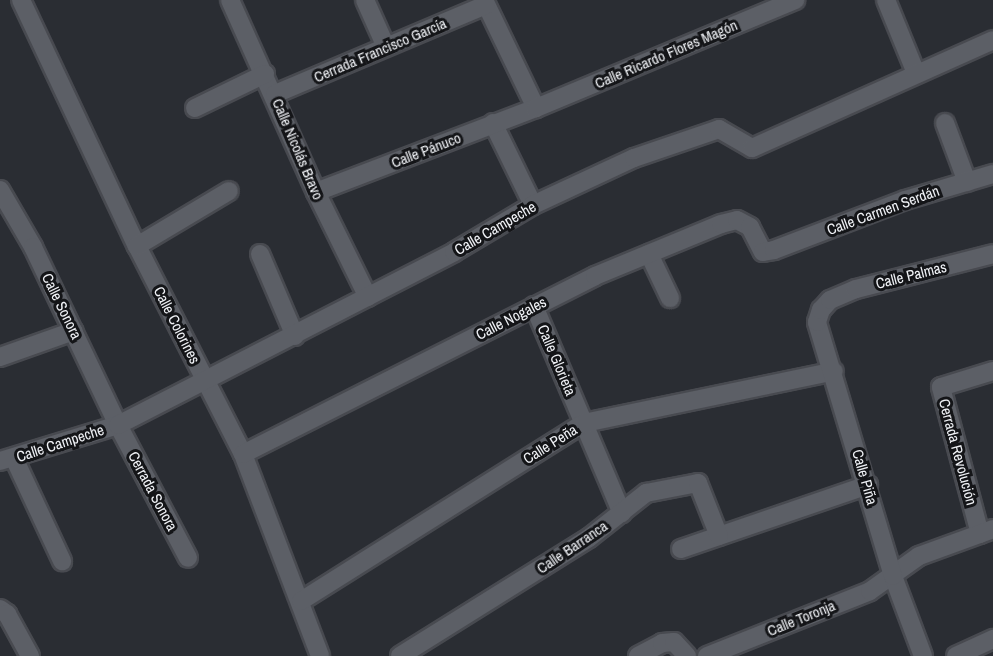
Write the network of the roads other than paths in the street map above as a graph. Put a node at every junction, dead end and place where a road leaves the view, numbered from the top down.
1 (21, 0) edge
2 (230, 0) edge
3 (365, 0) edge
4 (795, 0) edge
5 (886, 0) edge
6 (485, 2) edge
7 (993, 40) edge
8 (386, 47) junction
9 (916, 73) junction
10 (265, 74) junction
11 (275, 94) junction
12 (195, 108) dead end
13 (536, 108) junction
14 (493, 123) junction
15 (945, 123) dead end
16 (993, 174) edge
17 (967, 182) junction
18 (0, 190) edge
19 (229, 191) dead end
20 (316, 192) junction
21 (533, 205) junction
22 (137, 246) junction
23 (774, 250) joint
24 (260, 254) dead end
25 (649, 254) junction
26 (993, 255) edge
27 (368, 297) junction
28 (670, 298) dead end
29 (831, 300) joint
30 (534, 306) junction
31 (74, 331) junction
32 (295, 336) junction
33 (0, 357) edge
34 (834, 371) junction
35 (993, 371) edge
36 (205, 380) junction
37 (584, 423) junction
38 (118, 425) junction
39 (243, 453) junction
40 (7, 460) edge
41 (868, 485) junction
42 (622, 513) junction
43 (986, 532) edge
44 (719, 536) junction
45 (681, 549) dead end
46 (188, 558) dead end
47 (62, 561) dead end
48 (893, 576) junction
49 (301, 602) junction
50 (0, 609) edge
51 (993, 639) edge
52 (30, 656) edge
53 (320, 656) edge
54 (400, 656) edge
55 (638, 656) edge
56 (687, 656) edge
57 (707, 656) edge
58 (923, 656) edge
59 (956, 656) edge

1 - 22 street, Calle Colorines
2 - 10 street, Calle Nicolás Bravo
3 - 8 street
4 - 13 street, Calle Ricardo Flores Magón
5 - 9 street
6 - 8 street, Cerrada Francisco García
6 - 13 street
7 - 9 street, Calle Campeche
8 - 11 street, Cerrada Francisco García
9 - 21 street, Calle Campeche
10 - 11 street, Calle Nicolás Bravo
10 - 12 street
11 - 20 street, Calle Nicolás Bravo
13 - 14 street, Calle Pánuco
14 - 20 street, Calle Pánuco
14 - 21 street
15 - 17 street
16 - 17 street, Calle Carmen Serdán
17 - 23 street, Calle Carmen Serdán
18 - 31 street, Calle Sonora
19 - 22 street
20 - 27 street, Calle Nicolás Bravo
21 - 27 street, Calle Campeche
22 - 36 street, Calle Colorines
23 - 25 street, Calle Nogales
24 - 32 street
25 - 28 street
25 - 30 street, Calle Nogales
26 - 29 street, Calle Palmas
27 - 32 street, Calle Campeche
29 - 34 street, Calle Piña
30 - 37 street, Calle Glorieta
30 - 39 street, Calle Nogales
31 - 33 street
31 - 38 street, Calle Sonora
32 - 36 street, Calle Campeche
34 - 37 street, Calle Peña
34 - 41 street, Calle Piña
35 - 43 street, Cerrada Revolución
36 - 38 street, Calle Campeche
36 - 39 street, Calle Colorines
37 - 42 street, Calle Glorieta
37 - 49 street, Calle Peña
38 - 40 street, Calle Campeche
38 - 46 street, Cerrada Sonora
39 - 49 street, Calle Colorines
40 - 47 street
41 - 44 street
41 - 48 street, Calle Piña
42 - 44 street, Calle Barranca
42 - 54 street, Calle Barranca
43 - 48 street, Calle Toronja
44 - 45 street
48 - 57 street, Calle Toronja
48 - 58 street, Calle Piña
49 - 53 street, Calle Colorines
50 - 52 street
51 - 59 street
55 - 56 street

